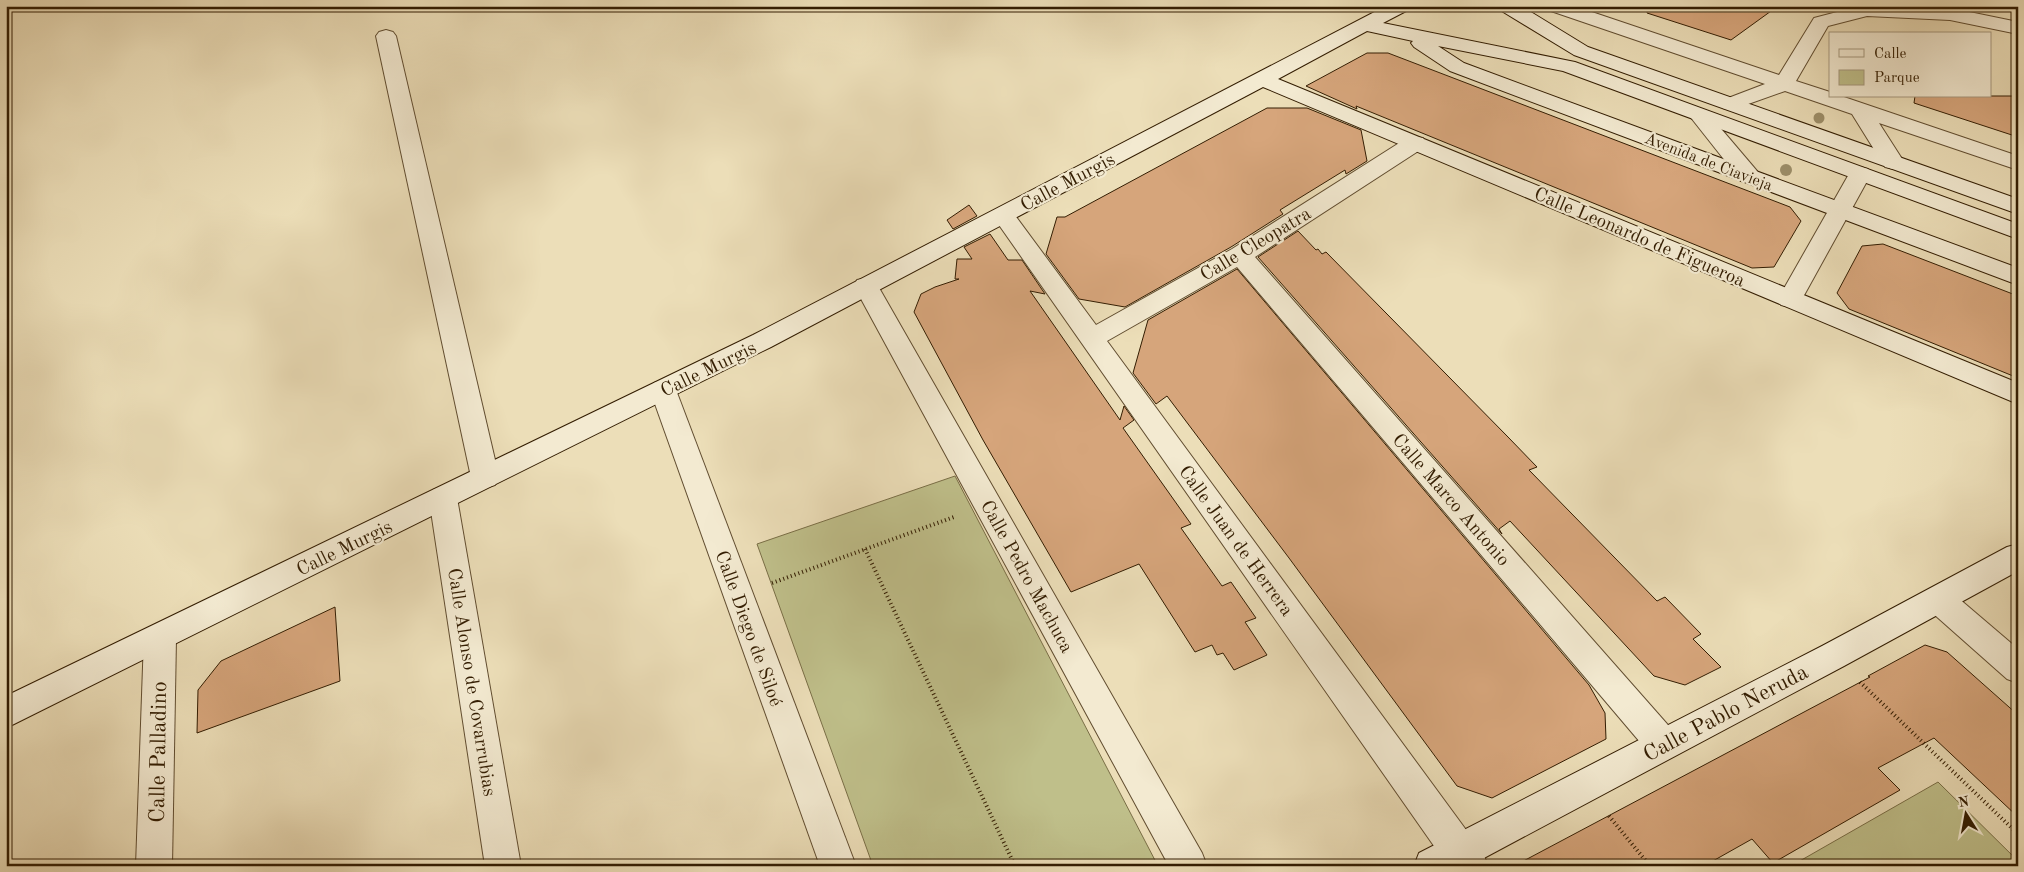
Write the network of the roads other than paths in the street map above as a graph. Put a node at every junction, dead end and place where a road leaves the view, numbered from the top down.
1 (1401, 6) edge
2 (1507, 6) edge
3 (1556, 6) edge
4 (1364, 25) junction
5 (2018, 28) edge
6 (1407, 34) junction
7 (386, 36) dead end
8 (1262, 79) junction
9 (1784, 84) junction
10 (1730, 104) junction
11 (1860, 110) junction
12 (1699, 115) junction
13 (1415, 143) junction
14 (1893, 162) junction
15 (2018, 163) edge
16 (1860, 174) junction
17 (1749, 176) junction
18 (2018, 207) edge
19 (1839, 210) junction
20 (1003, 215) junction
21 (2018, 232) edge
22 (1240, 254) junction
23 (2018, 277) edge
24 (866, 286) junction
25 (1790, 299) junction
26 (1091, 339) junction
27 (663, 390) junction
28 (2018, 394) edge
29 (485, 478) junction
30 (443, 498) junction
31 (2018, 556) edge
32 (1939, 600) junction
33 (160, 638) junction
34 (2018, 669) edge
35 (6, 714) edge
36 (1663, 744) junction
37 (1465, 858) edge
38 (154, 866) edge
39 (503, 866) edge
40 (838, 866) edge
41 (1189, 866) edge
42 (1432, 866) edge

1 - 4 street, Calle Murgis
2 - 10 street
3 - 9 street
4 - 6 street, Avenida de Ciavieja
4 - 8 street, Calle Murgis
5 - 9 street
6 - 12 street, Avenida de Ciavieja
6 - 17 street, Avenida de Ciavieja
7 - 29 street
8 - 13 street, Calle Leonardo de Figueroa
8 - 20 street, Calle Murgis
9 - 10 street
9 - 11 street
10 - 14 street
11 - 14 street
11 - 15 street
12 - 16 street, Avenida de Ciavieja
12 - 17 street
13 - 22 street, Calle Cleopatra
13 - 25 street, Calle Leonardo de Figueroa
14 - 18 street
16 - 19 street
16 - 21 street, Avenida de Ciavieja
17 - 19 street, Avenida de Ciavieja
19 - 23 street, Avenida de Ciavieja
19 - 25 street
20 - 24 street, Calle Murgis
20 - 26 street, Calle Juan de Herrera
22 - 26 street, Calle Cleopatra
22 - 36 street, Calle Marco Antonio
24 - 27 street, Calle Murgis
24 - 41 street, Calle Pedro Machuca
25 - 28 street, Calle Leonardo de Figueroa
26 - 37 street, Calle Juan de Herrera
27 - 29 street, Calle Murgis
27 - 40 street, Calle Diego de Siloé
29 - 30 street, Calle Murgis
30 - 33 street, Calle Murgis
30 - 39 street, Calle Alonso de Covarrubias
31 - 32 street, Calle Pablo Neruda
32 - 34 street
32 - 36 street, Calle Pablo Neruda
33 - 35 street, Calle Murgis
33 - 38 street, Calle Palladino
36 - 37 street, Calle Pablo Neruda
37 - 42 street, Calle Pablo Neruda

